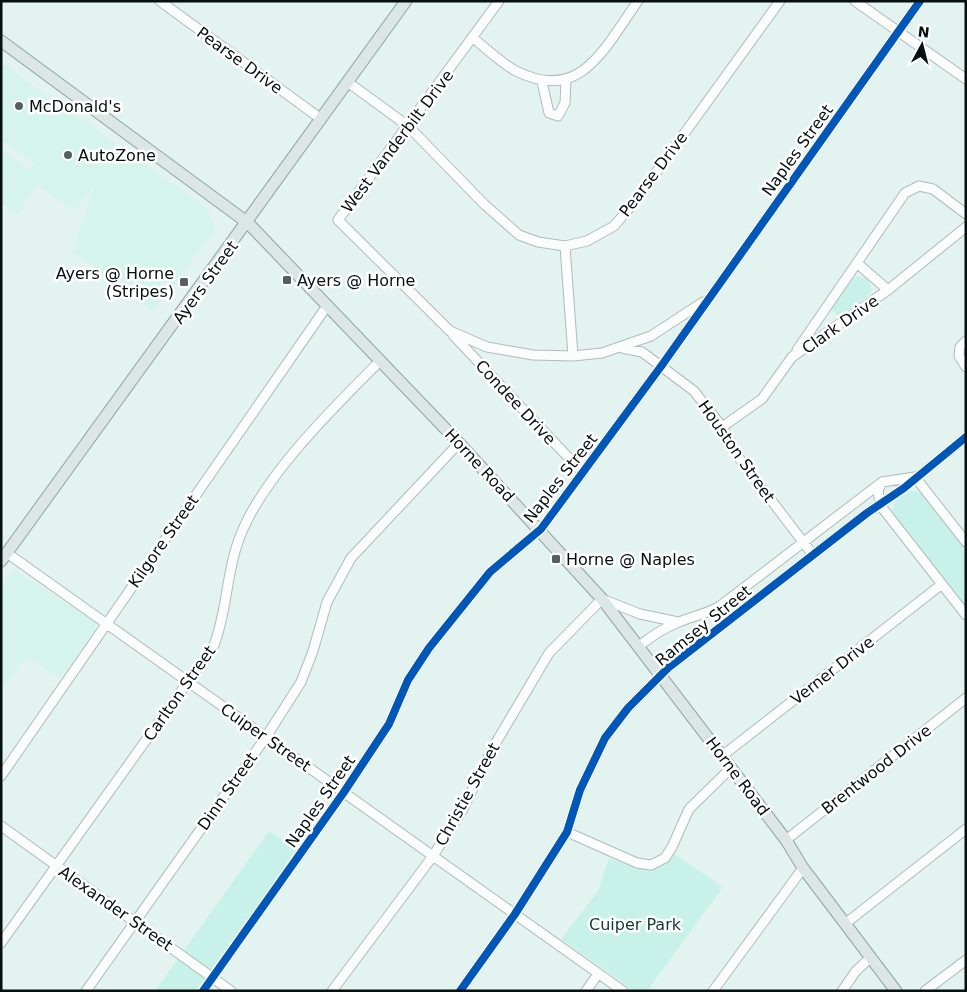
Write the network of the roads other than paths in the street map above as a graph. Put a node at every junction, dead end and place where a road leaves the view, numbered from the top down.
1 (160, 1) edge
2 (406, 1) edge
3 (499, 1) edge
4 (638, 1) edge
5 (780, 1) edge
6 (855, 1) edge
7 (920, 1) edge
8 (899, 32) junction
9 (473, 38) junction
10 (1, 41) edge
11 (966, 79) edge
12 (566, 80) junction
13 (542, 82) junction
14 (349, 83) junction
15 (321, 119) junction
16 (408, 126) junction
17 (966, 214) edge
18 (248, 222) junction
19 (966, 226) edge
20 (565, 246) junction
21 (858, 264) junction
22 (888, 290) junction
23 (708, 299) junction
24 (327, 306) junction
25 (450, 331) junction
26 (966, 341) edge
27 (622, 348) junction
28 (573, 356) junction
29 (792, 357) junction
30 (380, 361) junction
31 (662, 365) junction
32 (966, 367) edge
33 (722, 427) junction
34 (966, 437) edge
35 (459, 443) junction
36 (583, 473) junction
37 (915, 477) junction
38 (882, 482) junction
39 (880, 505) junction
40 (541, 529) junction
41 (803, 542) junction
42 (966, 542) edge
43 (813, 555) junction
44 (4, 557) edge
45 (942, 584) junction
46 (602, 599) junction
47 (966, 615) edge
48 (106, 622) junction
49 (678, 622) junction
50 (638, 646) junction
51 (660, 676) junction
52 (188, 681) junction
53 (966, 698) edge
54 (266, 738) junction
55 (722, 756) junction
56 (731, 768) junction
57 (1, 776) edge
58 (344, 792) junction
59 (1, 826) edge
60 (966, 829) edge
61 (567, 832) junction
62 (786, 840) junction
63 (433, 856) junction
64 (57, 866) junction
65 (803, 868) junction
66 (515, 914) junction
67 (135, 921) junction
68 (846, 923) junction
69 (1, 943) edge
70 (871, 957) junction
71 (966, 960) edge
72 (598, 974) junction
73 (212, 977) junction
74 (86, 991) edge
75 (203, 991) edge
76 (232, 991) edge
77 (332, 991) edge
78 (460, 991) edge
79 (586, 991) edge
80 (623, 991) edge
81 (713, 991) edge
82 (842, 991) edge
83 (896, 991) edge
84 (925, 991) edge

1 - 15 street, Pearse Drive
2 - 14 main road, Ayers Street
3 - 9 street, West Vanderbilt Drive
4 - 12 street
5 - 20 street, Pearse Drive
6 - 8 street
7 - 8 street, Naples Street
8 - 11 street
8 - 23 street, Naples Street
9 - 13 street
9 - 16 street, West Vanderbilt Drive
10 - 18 main road, Horne Road
12 - 13 street
12 - 13 street
14 - 15 main road, Ayers Street
14 - 16 street, Pearse Drive
15 - 18 main road, Ayers Street
16 - 20 street, Pearse Drive
16 - 25 street, West Vanderbilt Drive
17 - 21 street
18 - 24 main road, Horne Road
18 - 44 main road, Ayers Street
19 - 22 street, Clark Drive
20 - 28 street
21 - 22 street
21 - 29 street
22 - 29 street, Clark Drive
23 - 27 street, West Vanderbilt Drive
23 - 31 street, Naples Street
24 - 30 main road, Horne Road
24 - 48 street, Kilgore Street
25 - 28 street, West Vanderbilt Drive
25 - 36 street, Condee Drive
26 - 32 street
27 - 28 street, West Vanderbilt Drive
27 - 31 street, Houston Street
29 - 33 street, Clark Drive
30 - 35 main road, Horne Road
30 - 52 street, Carlton Street
31 - 33 street, Houston Street
31 - 36 street, Naples Street
33 - 41 street, Houston Street
34 - 37 street, Ramsey Street
35 - 40 main road, Horne Road
35 - 54 street, Dinn Street
36 - 40 street, Naples Street
37 - 38 street, Ramsey Street
37 - 39 street, Ramsey Street
37 - 42 street
38 - 39 street
38 - 41 street, Ramsey Street
39 - 43 street, Ramsey Street
39 - 45 street
40 - 46 main road, Horne Road
40 - 58 street, Naples Street
41 - 43 street, Houston Street
41 - 49 street, Ramsey Street
43 - 51 street, Ramsey Street
44 - 48 street, Cuiper Street
45 - 47 street
45 - 55 street, Verner Drive
46 - 49 street
46 - 50 main road, Horne Road
46 - 63 street, Christie Street
48 - 52 street, Cuiper Street
48 - 57 street, Kilgore Street
49 - 50 street, Ramsey Street
50 - 51 main road, Horne Road
51 - 55 main road, Horne Road
51 - 61 street, Ramsey Street
52 - 54 street, Cuiper Street
52 - 64 street, Carlton Street
53 - 62 street, Brentwood Drive
54 - 58 street, Cuiper Street
54 - 67 street, Dinn Street
55 - 56 main road, Horne Road
56 - 61 street
56 - 62 main road, Horne Road
58 - 63 street, Cuiper Street
58 - 73 street, Naples Street
59 - 64 street, Alexander Street
60 - 68 street
61 - 66 street, Ramsey Street
62 - 65 main road, Horne Road
63 - 66 street, Cuiper Street
63 - 77 street, Christie Street
64 - 67 street, Alexander Street
64 - 69 street, Carlton Street
65 - 68 main road, Horne Road
65 - 81 street
66 - 72 street, Cuiper Street
66 - 78 street, Ramsey Street
67 - 73 street, Alexander Street
67 - 74 street, Dinn Street
68 - 70 main road, Horne Road
70 - 82 street
70 - 83 main road, Horne Road
71 - 84 street
72 - 79 street
72 - 80 street, Cuiper Street
73 - 75 street, Naples Street
73 - 76 street, Alexander Street

